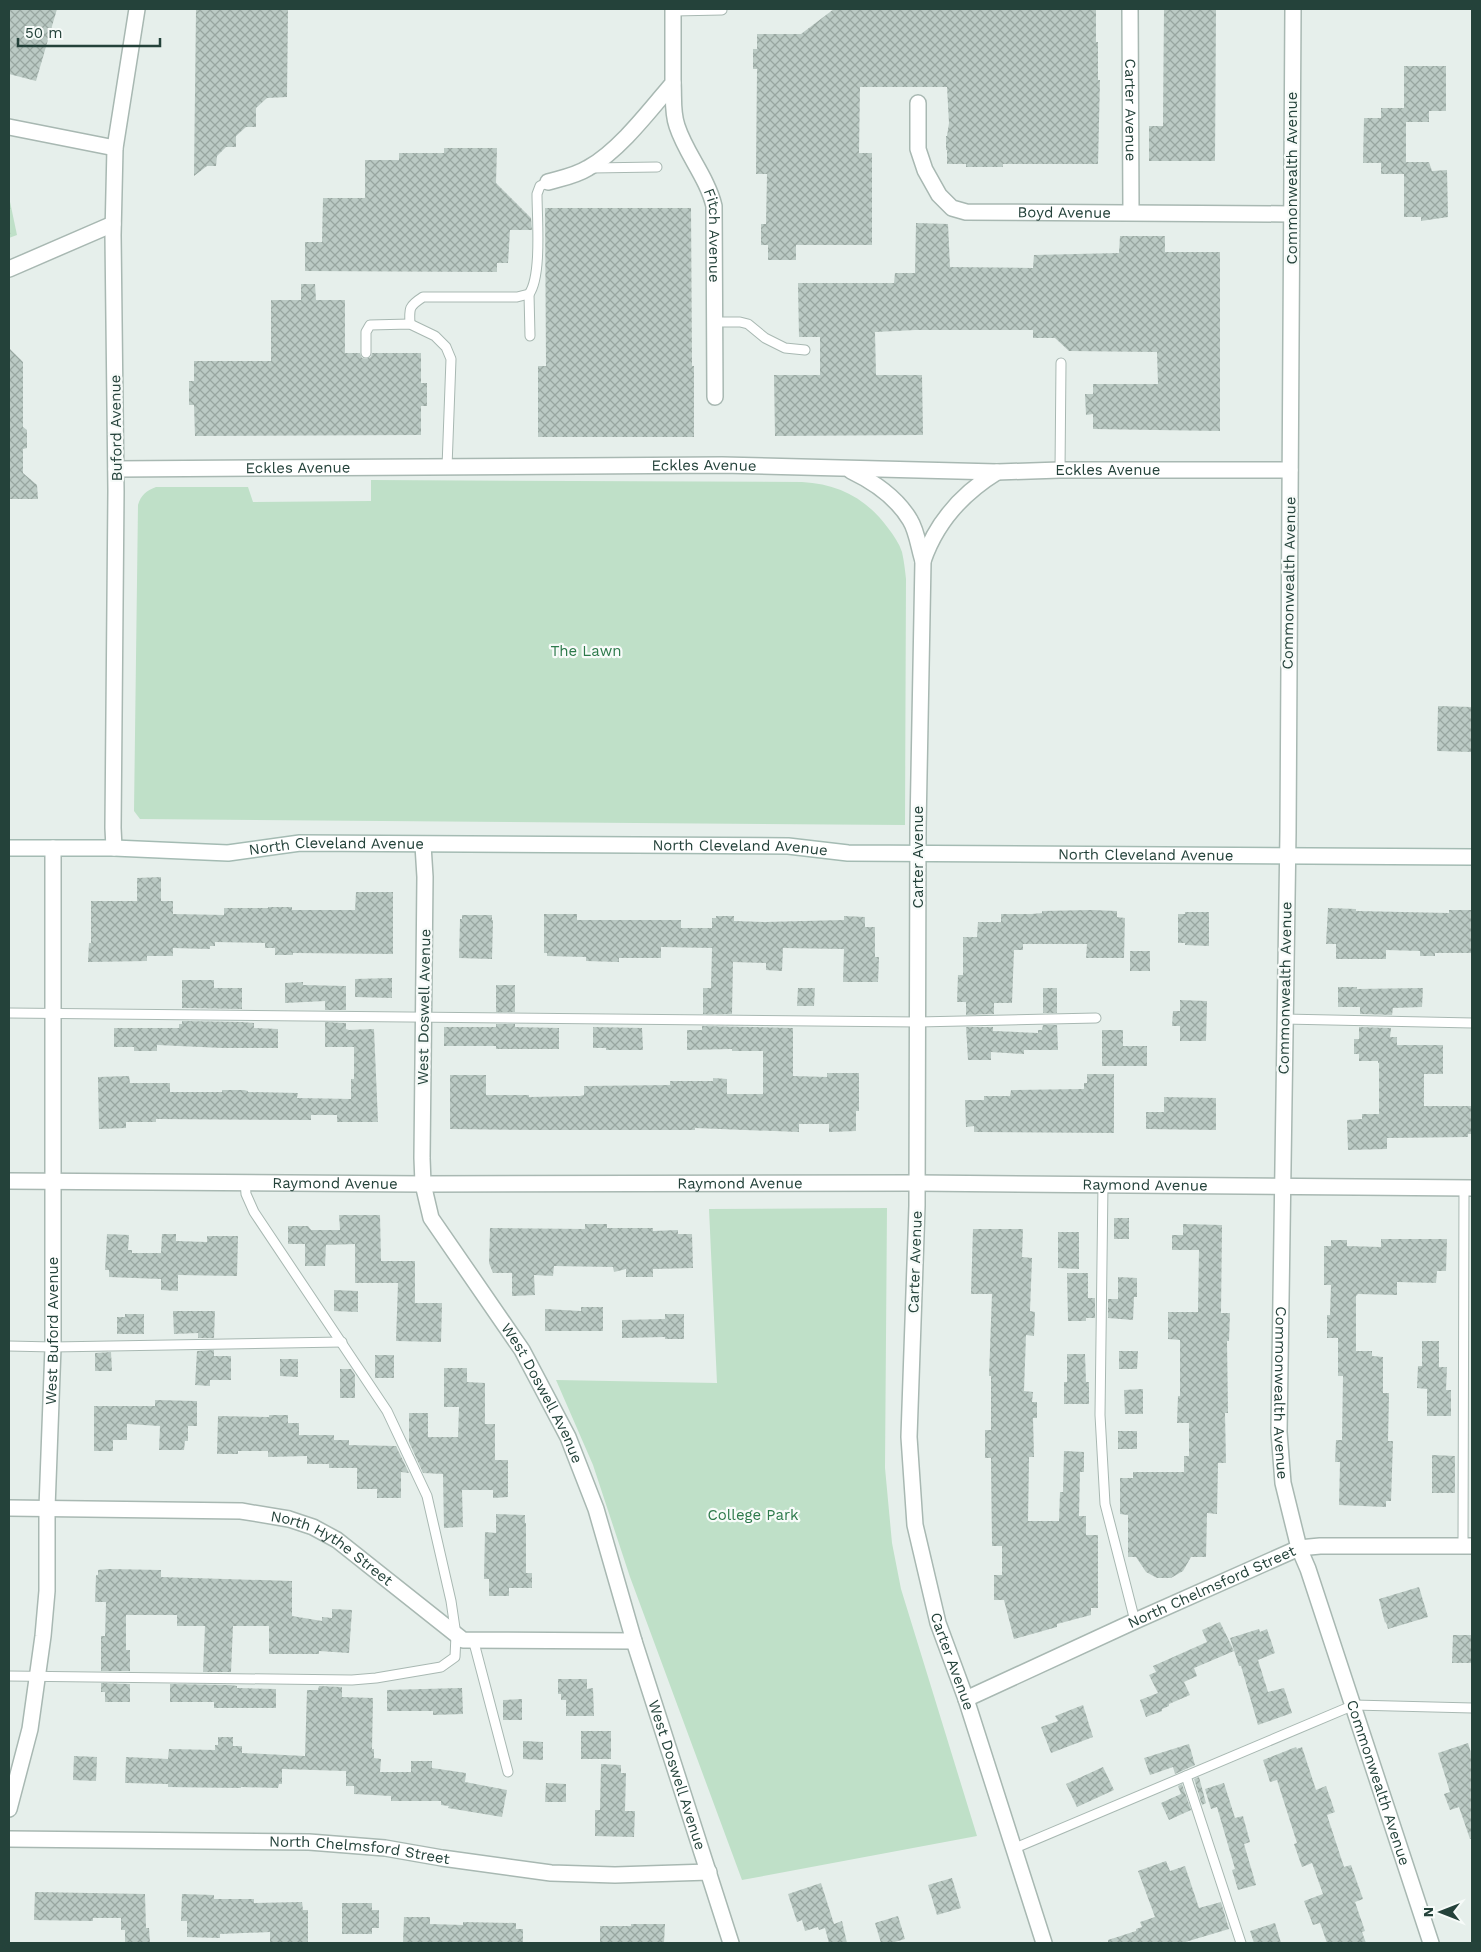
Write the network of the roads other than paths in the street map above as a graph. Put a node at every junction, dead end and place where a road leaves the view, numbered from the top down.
1 (137, 9) edge
2 (1130, 9) edge
3 (1292, 9) edge
4 (674, 10) edge
5 (722, 10) edge
6 (673, 83) junction
7 (918, 102) dead end
8 (9, 127) edge
9 (116, 148) junction
10 (657, 167) dead end
11 (590, 168) junction
12 (548, 182) joint
13 (1131, 212) junction
14 (1291, 214) junction
15 (113, 224) junction
16 (9, 268) edge
17 (530, 294) junction
18 (714, 322) junction
19 (410, 324) junction
20 (530, 336) dead end
21 (805, 350) dead end
22 (366, 353) dead end
23 (1061, 363) dead end
24 (715, 397) dead end
25 (447, 467) junction
26 (846, 468) junction
27 (116, 469) junction
28 (1060, 470) junction
29 (1290, 470) junction
30 (997, 472) junction
31 (923, 561) junction
32 (423, 845) junction
33 (9, 848) edge
34 (54, 848) junction
35 (114, 848) junction
36 (918, 853) junction
37 (1288, 856) junction
38 (1472, 857) edge
39 (9, 1013) edge
40 (52, 1015) junction
41 (424, 1017) junction
42 (1096, 1018) dead end
43 (1284, 1019) junction
44 (918, 1022) junction
45 (1472, 1023) edge
46 (9, 1181) edge
47 (54, 1182) junction
48 (244, 1182) junction
49 (917, 1183) junction
50 (423, 1184) junction
51 (1103, 1184) junction
52 (1283, 1186) junction
53 (1468, 1188) edge
54 (342, 1342) junction
55 (9, 1346) edge
56 (53, 1347) junction
57 (9, 1508) edge
58 (48, 1508) junction
59 (1468, 1546) edge
60 (1299, 1548) junction
61 (1135, 1621) junction
62 (456, 1635) junction
63 (474, 1639) junction
64 (634, 1641) junction
65 (9, 1676) edge
66 (37, 1676) junction
67 (966, 1699) junction
68 (1354, 1705) junction
69 (1472, 1708) edge
70 (508, 1772) dead end
71 (1186, 1776) junction
72 (9, 1809) edge
73 (9, 1839) edge
74 (1013, 1849) junction
75 (709, 1872) junction
76 (731, 1943) edge
77 (1044, 1943) edge
78 (1241, 1943) edge
79 (1431, 1943) edge

1 - 9 street, Buford Avenue
2 - 13 street, Carter Avenue
3 - 14 street, Commonwealth Avenue
4 - 5 lane
4 - 6 street, Fitch Avenue
6 - 11 street
6 - 18 street, Fitch Avenue
7 - 13 street, Boyd Avenue
8 - 9 street
9 - 15 street, Buford Avenue
10 - 11 lane
11 - 12 street
12 - 17 lane
13 - 14 street, Boyd Avenue
14 - 29 street, Commonwealth Avenue
15 - 16 street
15 - 27 street, Buford Avenue
17 - 19 lane
17 - 20 lane
18 - 21 lane
18 - 24 street, Fitch Avenue
19 - 22 lane
19 - 25 lane
23 - 28 lane
25 - 26 street, Eckles Avenue
25 - 27 street, Eckles Avenue
26 - 30 street, Eckles Avenue
26 - 31 street, Carter Avenue
27 - 35 street, Buford Avenue
28 - 29 street, Eckles Avenue
28 - 30 street, Eckles Avenue
29 - 37 street, Commonwealth Avenue
30 - 31 street, Carter Avenue
31 - 36 street, Carter Avenue
32 - 35 street, North Cleveland Avenue
32 - 36 street, North Cleveland Avenue
32 - 41 street, West Doswell Avenue
33 - 34 street, North Cleveland Avenue
34 - 35 street, North Cleveland Avenue
34 - 40 street, West Buford Avenue
36 - 37 street, North Cleveland Avenue
36 - 44 street, Carter Avenue
37 - 38 street, North Cleveland Avenue
37 - 43 street, Commonwealth Avenue
39 - 40 lane
40 - 41 lane
40 - 47 street, West Buford Avenue
41 - 44 lane
41 - 50 street, West Doswell Avenue
42 - 44 lane
43 - 45 lane
43 - 52 street, Commonwealth Avenue
44 - 49 street, Carter Avenue
46 - 47 street, Raymond Avenue
47 - 48 street, Raymond Avenue
47 - 56 street, West Buford Avenue
48 - 50 street, Raymond Avenue
48 - 54 lane
49 - 50 street, Raymond Avenue
49 - 51 street, Raymond Avenue
49 - 67 street, Carter Avenue
50 - 64 street, West Doswell Avenue
51 - 52 street, Raymond Avenue
51 - 61 lane
52 - 53 street, Raymond Avenue
52 - 60 street, Commonwealth Avenue
53 - 59 lane
54 - 56 lane
54 - 62 lane
55 - 56 lane
56 - 58 street, West Buford Avenue
57 - 58 street, North Hythe Street
58 - 62 street, North Hythe Street
58 - 66 street, West Buford Avenue
59 - 60 street, North Chelmsford Street
60 - 61 street, North Chelmsford Street
60 - 68 street, Commonwealth Avenue
61 - 67 street, North Chelmsford Street
62 - 63 street, North Hythe Street
62 - 66 lane
63 - 64 street, North Hythe Street
63 - 70 lane
64 - 75 street, West Doswell Avenue
65 - 66 lane
66 - 72 street, West Buford Avenue
67 - 74 street, Carter Avenue
68 - 69 lane
68 - 71 lane
68 - 79 street, Commonwealth Avenue
71 - 74 lane
71 - 78 lane
73 - 75 street, North Chelmsford Street
74 - 77 street, Carter Avenue
75 - 76 street, West Doswell Avenue

